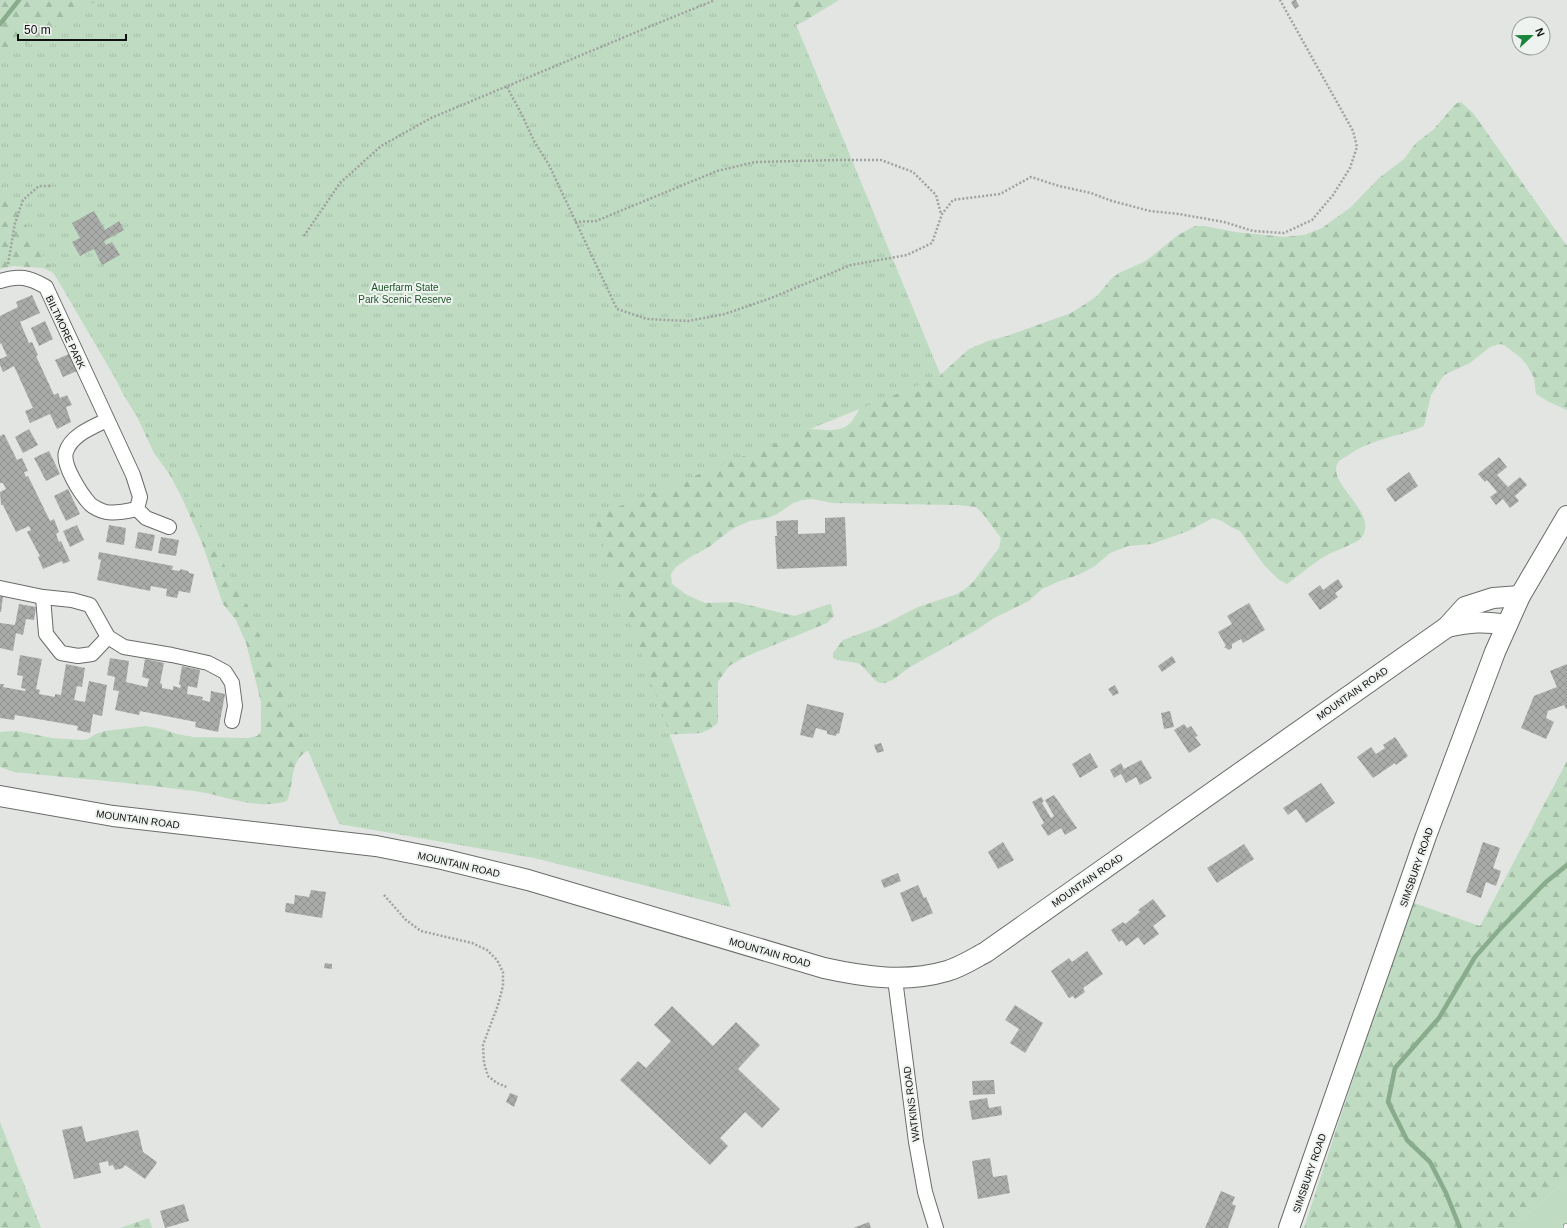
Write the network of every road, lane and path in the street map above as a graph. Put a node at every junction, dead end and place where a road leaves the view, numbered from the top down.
1 (715, 0) edge
2 (1280, 0) edge
3 (507, 87) junction
4 (51, 186) dead end
5 (942, 214) junction
6 (575, 222) junction
7 (304, 236) dead end
8 (4, 279) edge
9 (106, 420) junction
10 (137, 509) junction
11 (1567, 516) edge
12 (169, 527) dead end
13 (0, 588) edge
14 (1520, 596) junction
15 (43, 597) junction
16 (1507, 625) junction
17 (1447, 627) junction
18 (108, 637) junction
19 (232, 721) dead end
20 (0, 796) edge
21 (384, 895) dead end
22 (895, 979) junction
23 (507, 1088) dead end
24 (936, 1228) edge
25 (1289, 1228) edge

1 - 3 path
2 - 5 path
3 - 6 path
3 - 7 path
4 - 8 path
5 - 6 path
5 - 6 path
8 - 9 street, BILTMORE PARK
9 - 10 street, BILTMORE PARK
9 - 10 street
10 - 12 street
11 - 14 main road, SIMSBURY ROAD
13 - 15 street
14 - 16 main road, SIMSBURY ROAD
14 - 17 main road, MOUNTAIN ROAD
15 - 18 street
15 - 18 street
16 - 17 main road, MOUNTAIN ROAD
16 - 25 main road, SIMSBURY ROAD
17 - 22 main road, MOUNTAIN ROAD
18 - 19 street
20 - 22 main road, MOUNTAIN ROAD
21 - 23 path
22 - 24 street, WATKINS ROAD

